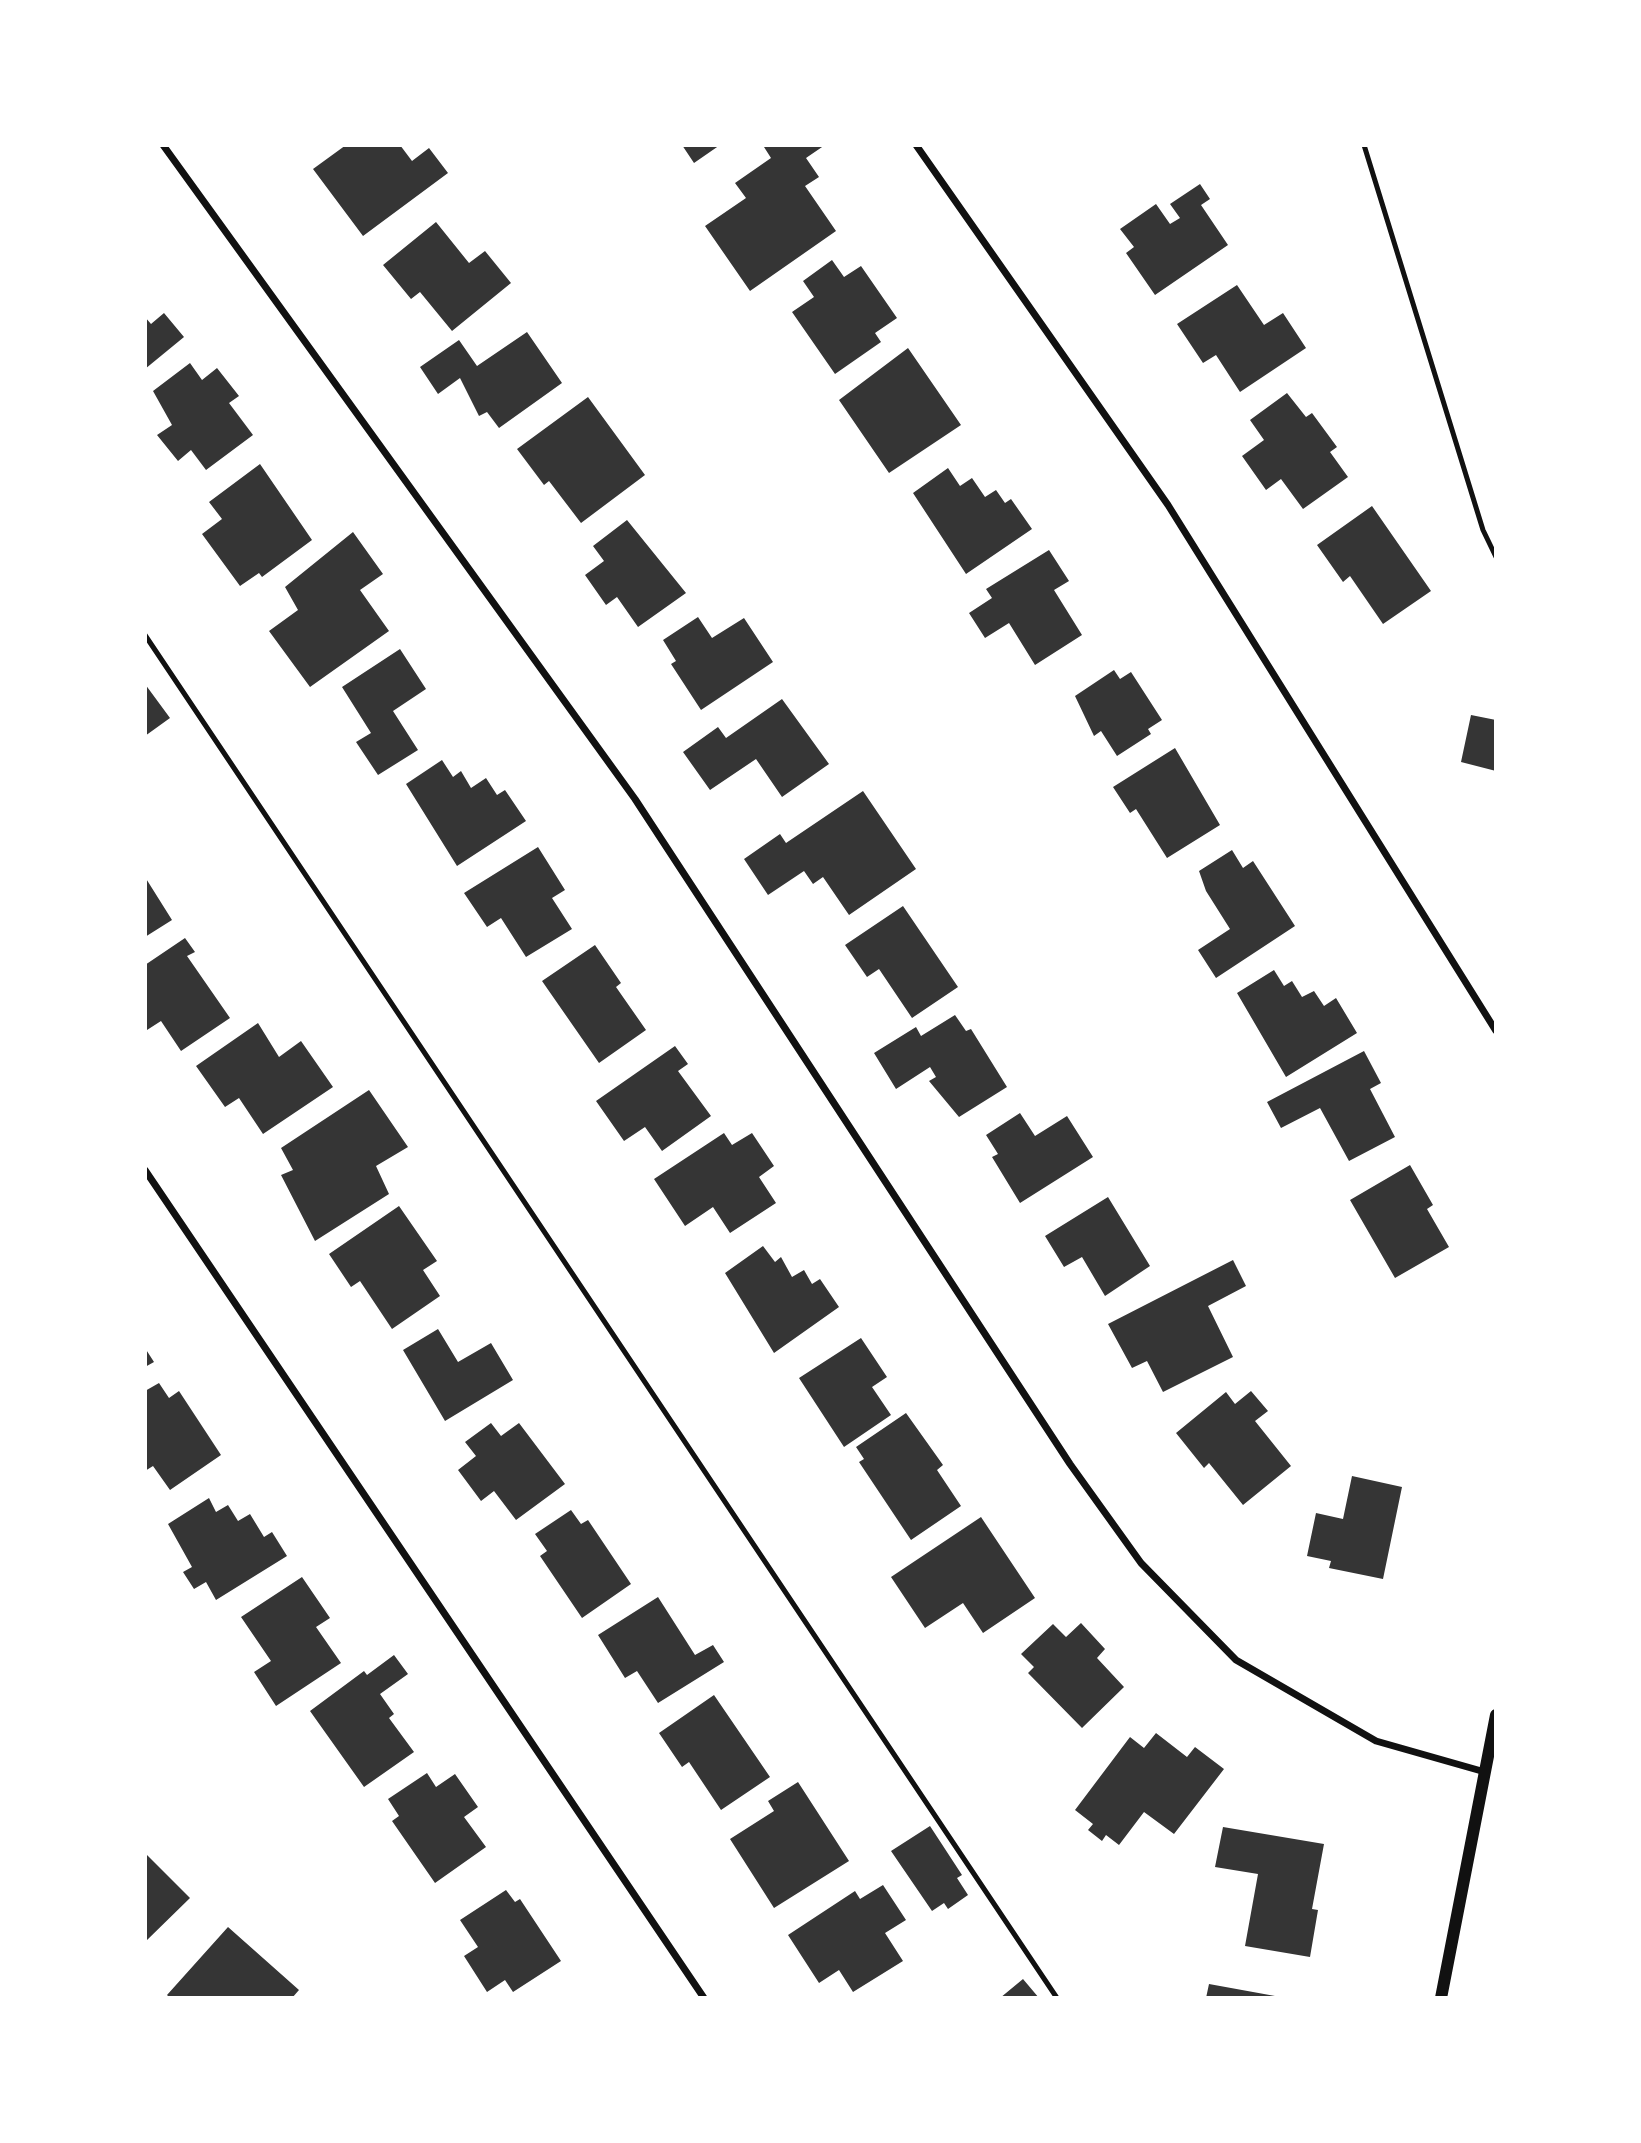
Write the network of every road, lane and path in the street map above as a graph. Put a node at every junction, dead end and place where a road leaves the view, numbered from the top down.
1 (163, 145) edge
2 (916, 145) edge
3 (1364, 145) edge
4 (1496, 557) edge
5 (145, 635) edge
6 (1496, 1031) edge
7 (145, 1170) edge
8 (1496, 1715) edge
9 (1485, 1772) junction
10 (704, 1998) edge
11 (1057, 1998) edge
12 (1441, 1998) edge

1 - 9 street
2 - 6 street
3 - 4 lane
5 - 11 lane
7 - 10 street
8 - 9 street
9 - 12 street

